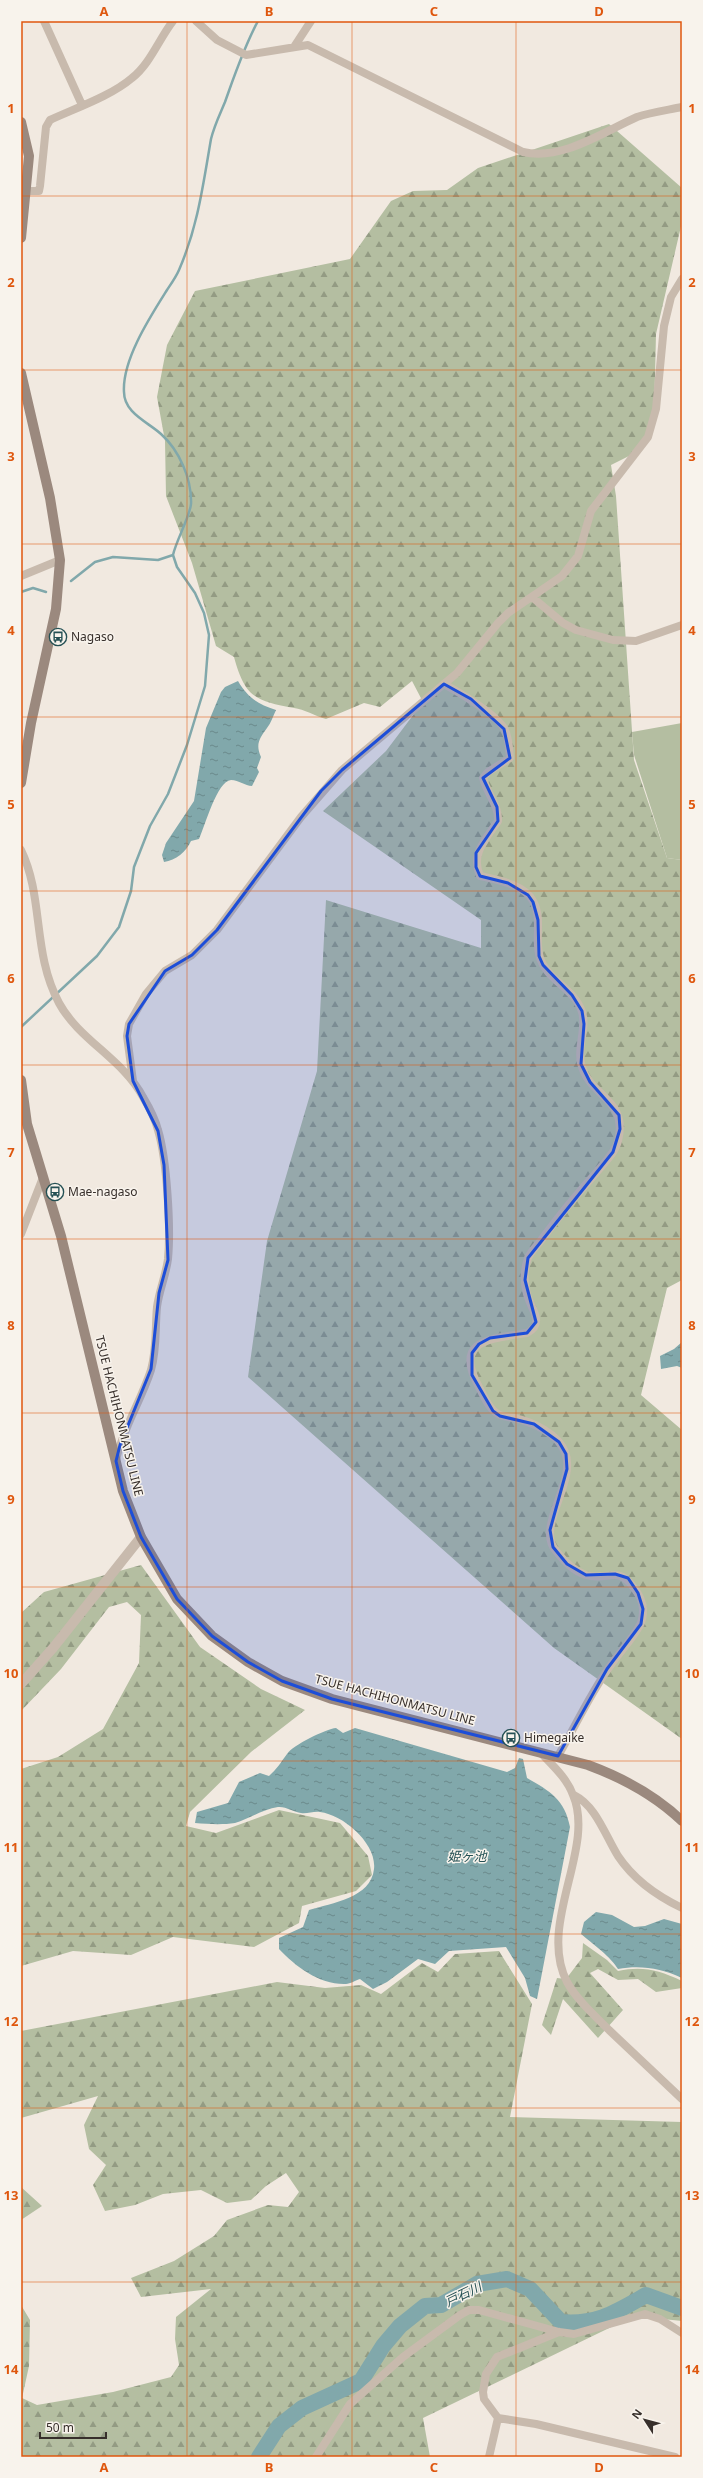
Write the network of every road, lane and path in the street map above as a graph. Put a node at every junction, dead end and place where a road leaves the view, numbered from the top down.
1 (44, 21) edge
2 (173, 21) edge
3 (196, 21) edge
4 (311, 21) edge
5 (294, 47) junction
6 (82, 105) junction
7 (682, 107) edge
8 (21, 122) edge
9 (27, 191) junction
10 (21, 238) edge
11 (682, 279) edge
12 (21, 373) edge
13 (60, 560) junction
14 (21, 576) edge
15 (532, 597) junction
16 (682, 625) edge
17 (444, 684) junction
18 (21, 783) edge
19 (21, 850) edge
20 (21, 1080) edge
21 (133, 1081) junction
22 (42, 1180) junction
23 (21, 1234) edge
24 (116, 1461) junction
25 (140, 1537) junction
26 (21, 1684) edge
27 (539, 1751) junction
28 (558, 1756) junction
29 (574, 1795) junction
30 (682, 1821) edge
31 (682, 1908) edge
32 (682, 2098) edge
33 (559, 2332) junction
34 (682, 2333) edge
35 (498, 2418) junction
36 (316, 2457) edge
37 (489, 2457) edge
38 (675, 2457) edge

1 - 6 street
2 - 6 street
3 - 5 street
4 - 5 street
5 - 7 street
6 - 9 street
8 - 9 main road
9 - 10 main road
11 - 15 street
12 - 13 main road
13 - 14 street
13 - 18 main road
15 - 16 street
15 - 17 street
17 - 21 street
17 - 28 street
19 - 21 street
20 - 22 main road, TSUE HACHIHONMATSU LINE
21 - 24 street
22 - 23 street
22 - 24 main road, TSUE HACHIHONMATSU LINE
24 - 25 main road, TSUE HACHIHONMATSU LINE
25 - 26 street
25 - 27 main road, TSUE HACHIHONMATSU LINE
27 - 28 main road, TSUE HACHIHONMATSU LINE
27 - 29 street
28 - 30 main road, TSUE HACHIHONMATSU LINE
29 - 31 street
29 - 32 street
33 - 34 street
33 - 35 street
33 - 36 street
35 - 37 street
35 - 38 street

